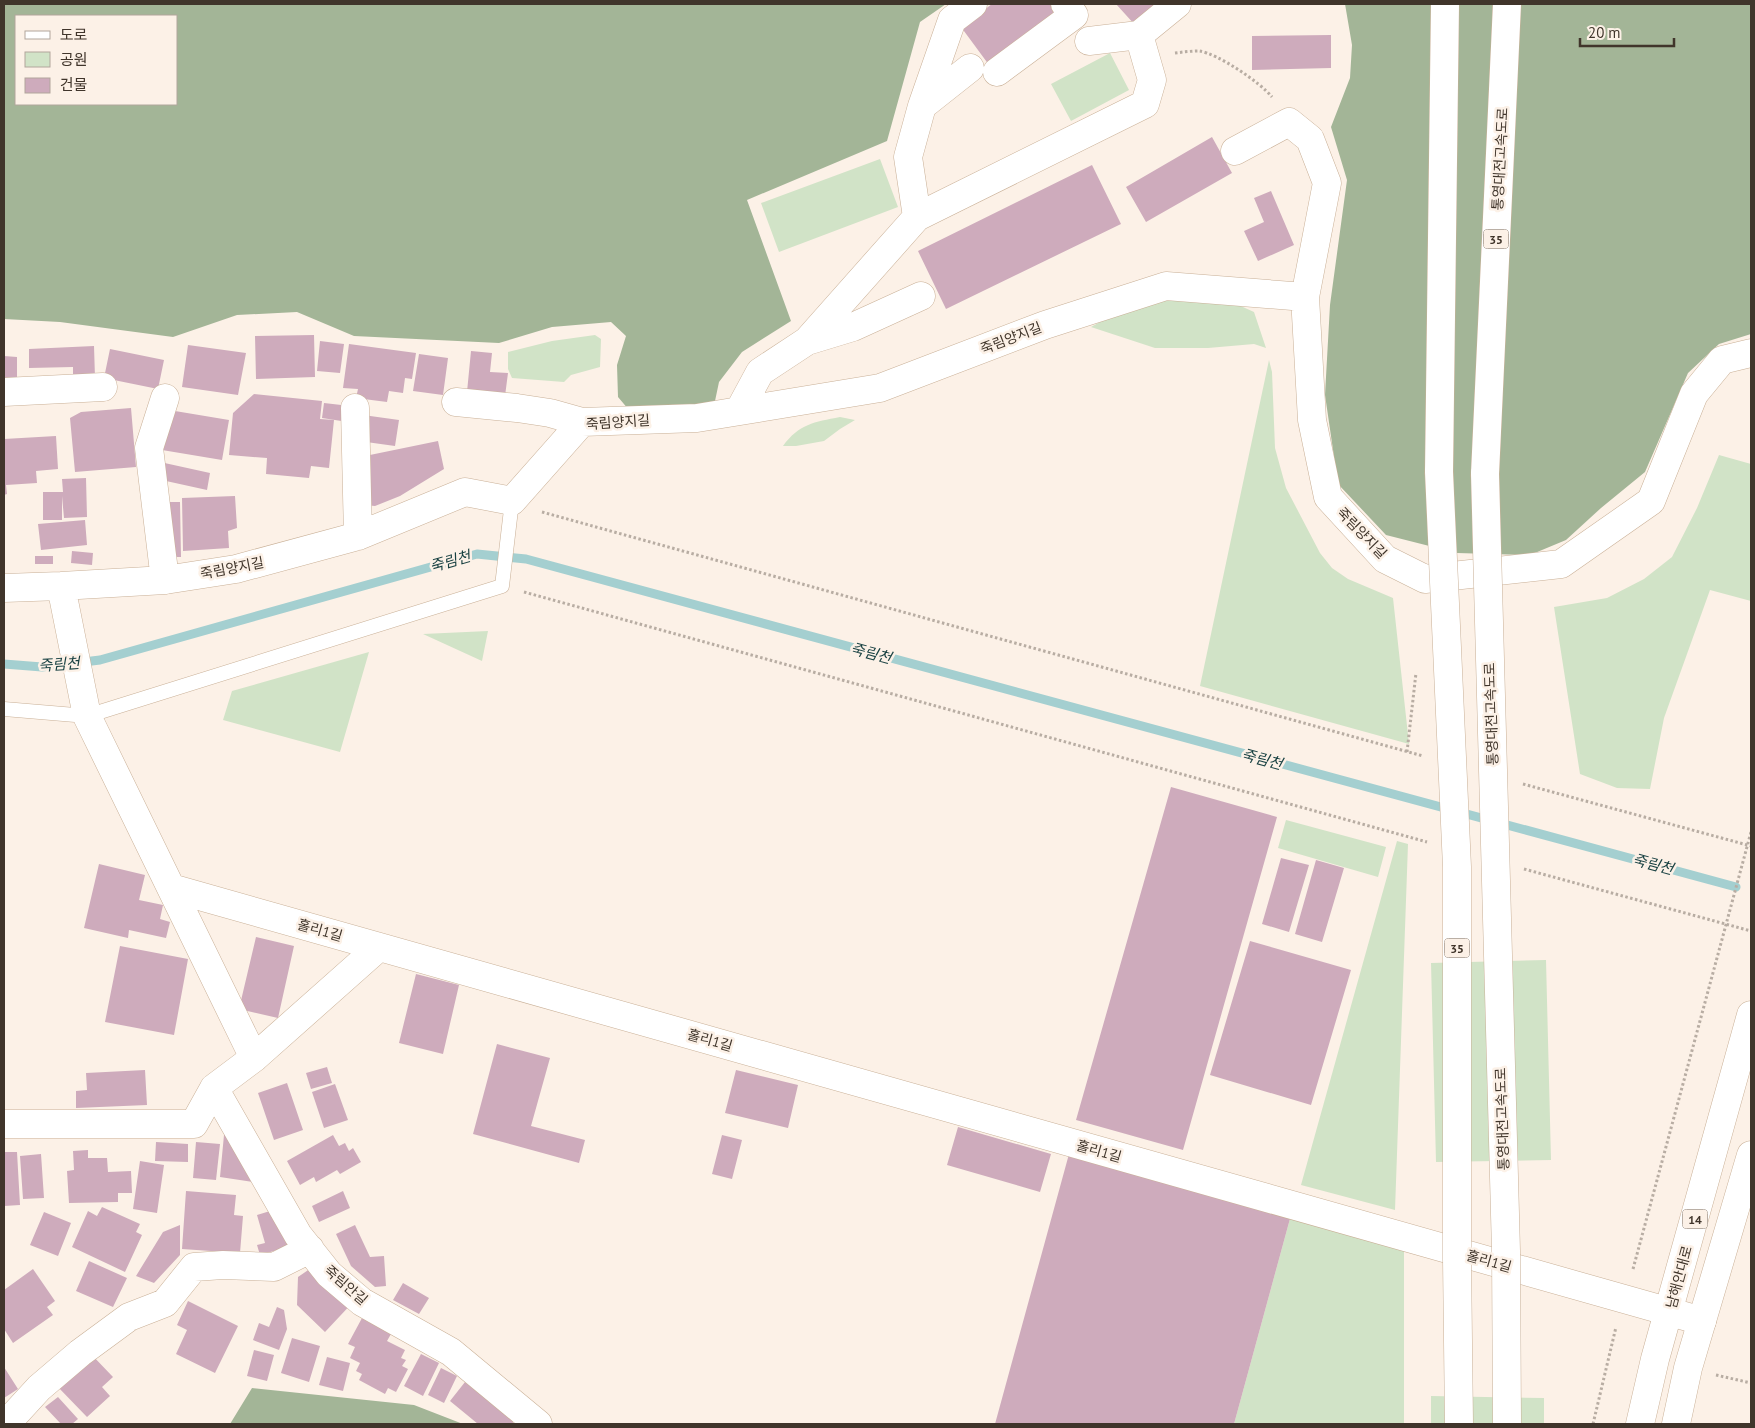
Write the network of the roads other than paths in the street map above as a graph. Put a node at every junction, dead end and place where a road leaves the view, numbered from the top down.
1 (973, 4) edge
2 (1065, 4) edge
3 (1177, 4) edge
4 (1445, 4) edge
5 (1508, 4) edge
6 (1089, 41) dead end
7 (1142, 45) junction
8 (970, 68) dead end
9 (997, 72) dead end
10 (922, 106) junction
11 (1235, 151) dead end
12 (917, 217) junction
13 (921, 296) dead end
14 (1305, 297) junction
15 (807, 341) junction
16 (1751, 353) edge
17 (103, 387) dead end
18 (4, 392) edge
19 (166, 398) dead end
20 (456, 402) dead end
21 (356, 408) dead end
22 (739, 411) junction
23 (582, 422) junction
24 (511, 510) junction
25 (358, 536) junction
26 (166, 580) junction
27 (62, 586) junction
28 (4, 588) edge
29 (4, 709) edge
30 (87, 716) junction
31 (171, 888) junction
32 (379, 947) junction
33 (1751, 1015) edge
34 (254, 1058) junction
35 (214, 1088) junction
36 (4, 1124) edge
37 (1751, 1156) edge
38 (310, 1249) junction
39 (1669, 1312) junction
40 (1702, 1321) junction
41 (6, 1424) edge
42 (538, 1424) edge
43 (1459, 1424) edge
44 (1507, 1424) edge
45 (1640, 1424) edge
46 (1676, 1424) edge

1 - 10 main road
2 - 9 main road
3 - 7 main road
4 - 43 main road, 35, bridge
5 - 44 main road, 통영대전고속도로 / 35, bridge
6 - 7 main road
7 - 12 main road
8 - 10 main road
10 - 12 main road
11 - 14 main road
12 - 15 main road
13 - 15 main road
14 - 16 main road, 죽림양지길
14 - 22 main road, 죽림양지길
15 - 22 main road
17 - 18 main road
19 - 26 main road
20 - 23 main road
21 - 25 main road
22 - 23 main road, 죽림양지길
23 - 24 main road, 죽림양지길
24 - 25 main road, 죽림양지길
24 - 30 lane
25 - 26 main road, 죽림양지길
26 - 27 main road, 죽림양지길
27 - 28 main road, 죽림양지길
27 - 30 main road
29 - 30 lane
30 - 31 main road
31 - 32 main road, 홀리1길
31 - 34 main road
32 - 34 main road
32 - 39 main road, 홀리1길
33 - 39 main road, 남해안대로 / 14
34 - 35 main road
35 - 36 main road
35 - 38 main road, 죽림안길
37 - 40 main road
38 - 41 main road
38 - 42 main road, 죽림안길
39 - 40 main road, 홀리1길
39 - 45 main road, 남해안대로 / 14
40 - 46 main road

